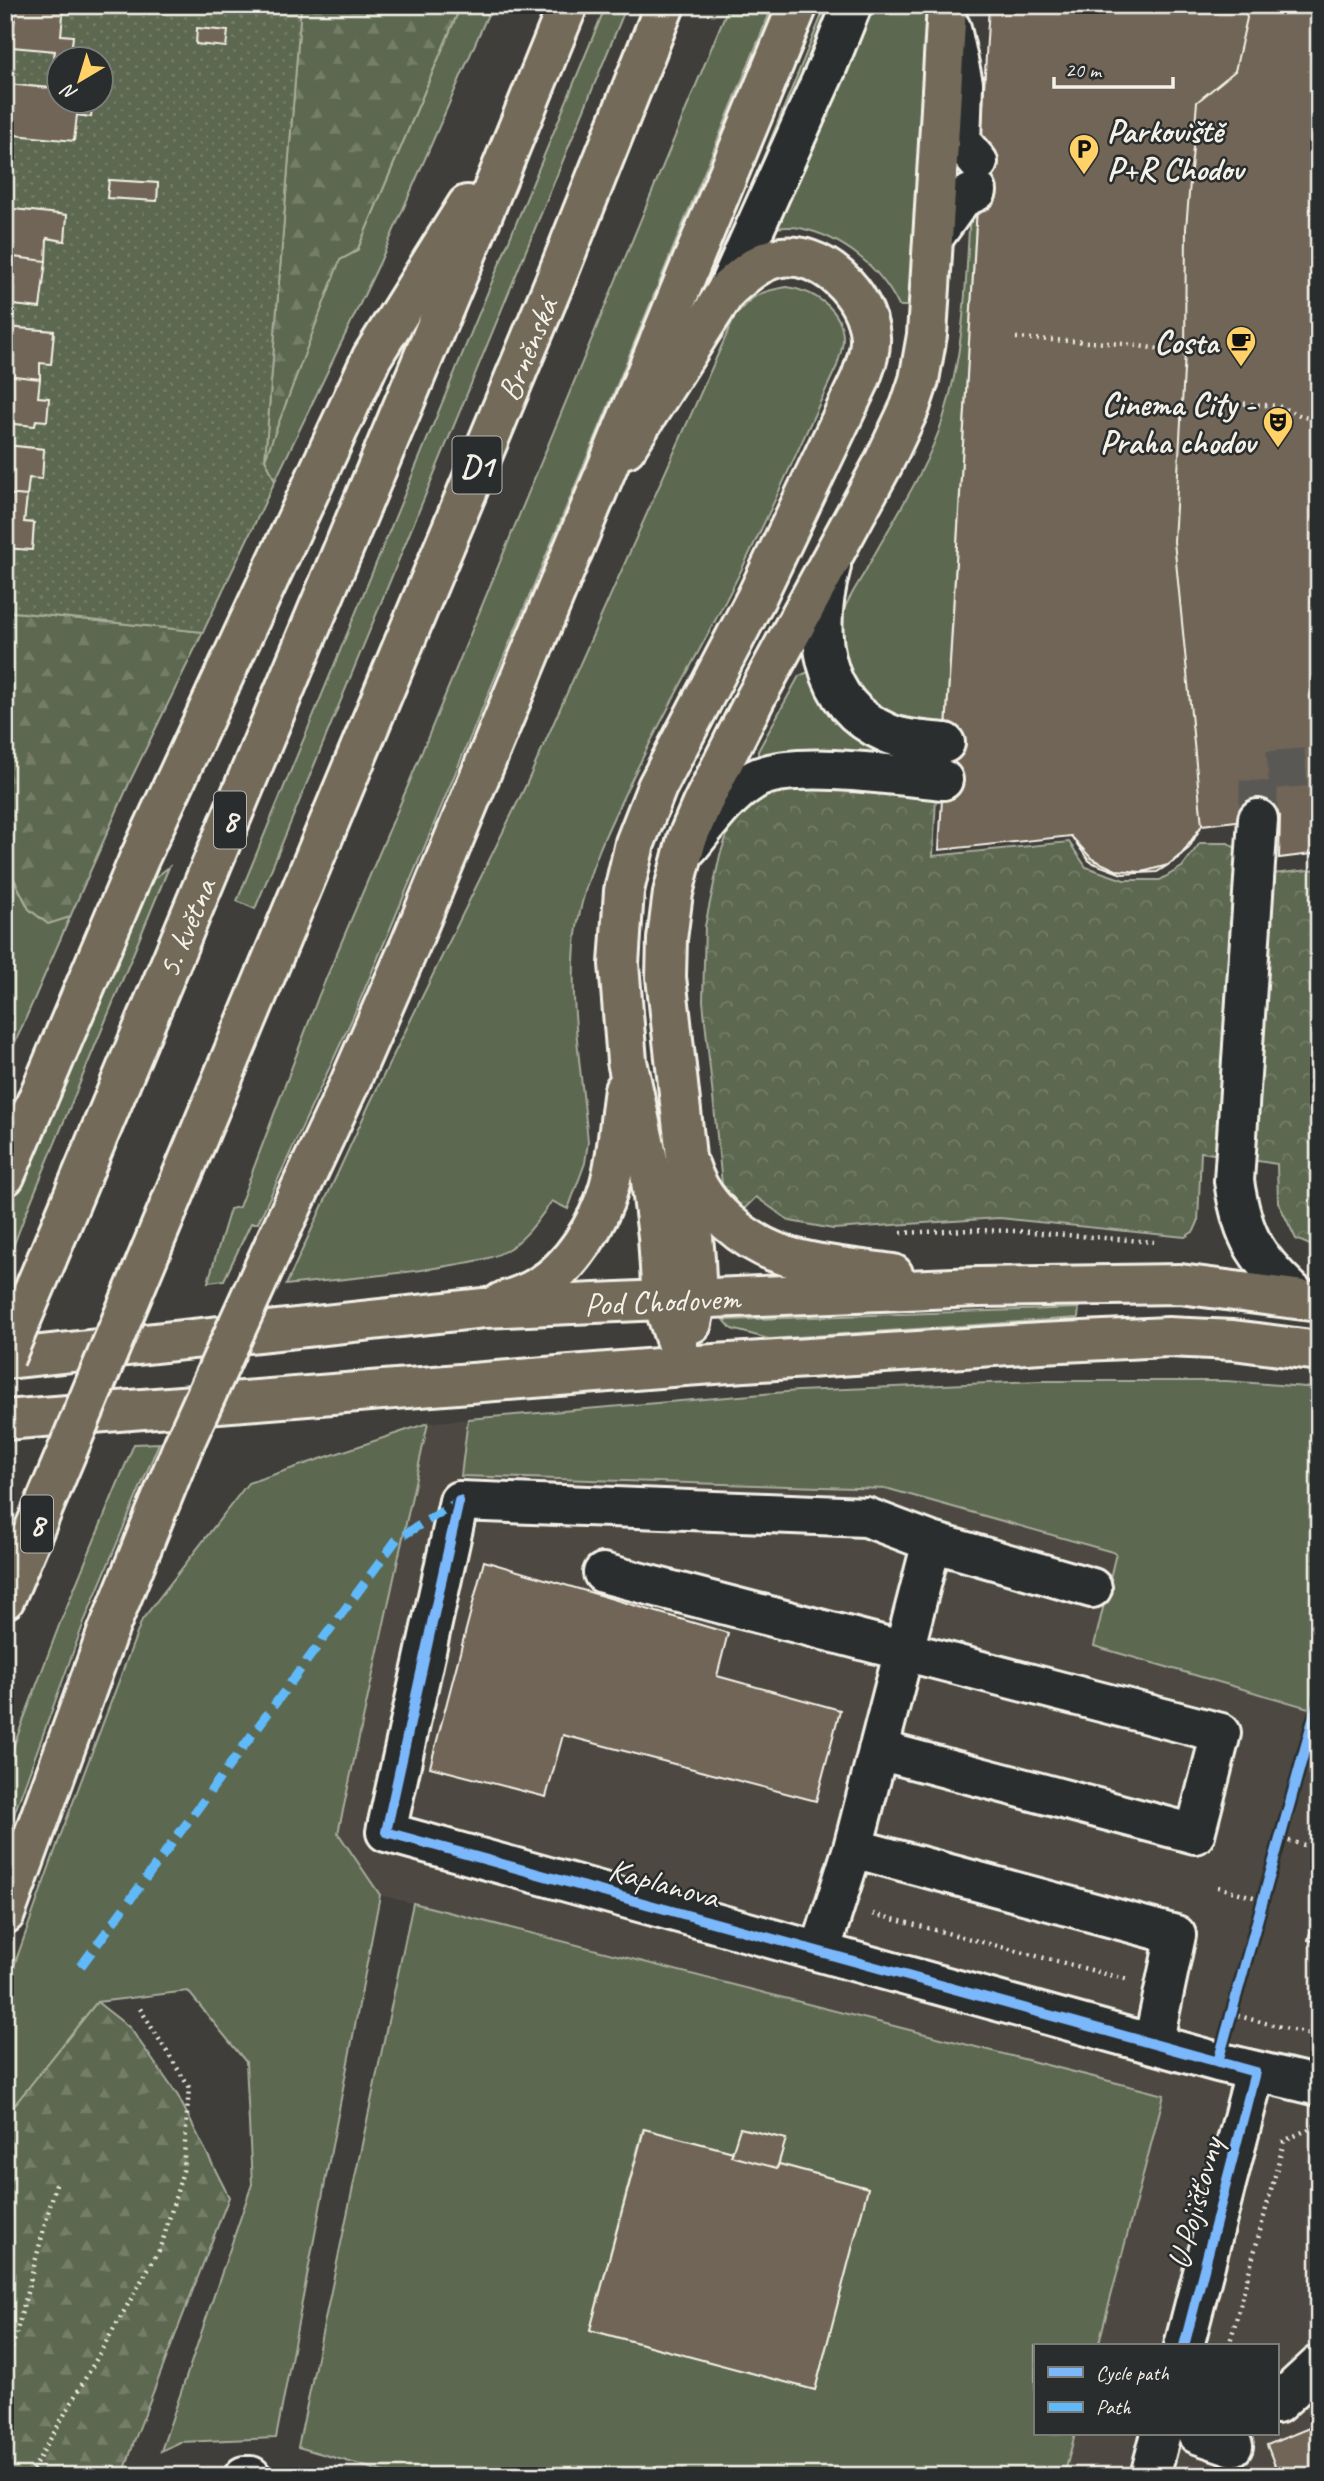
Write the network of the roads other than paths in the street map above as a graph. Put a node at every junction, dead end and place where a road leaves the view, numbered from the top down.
1 (568, 5) edge
2 (665, 5) edge
3 (798, 5) edge
4 (852, 5) edge
5 (947, 7) edge
6 (522, 118) junction
7 (934, 237) junction
8 (727, 290) junction
9 (597, 494) junction
10 (832, 560) junction
11 (1258, 820) tunnel mouth
12 (681, 856) junction
13 (288, 925) joint
14 (628, 1061) junction
15 (685, 1147) junction
16 (5, 1176) edge
17 (978, 1287) junction
18 (680, 1299) junction
19 (1309, 1301) edge
20 (484, 1308) junction
21 (1319, 1351) edge
22 (5, 1359) edge
23 (684, 1366) junction
24 (5, 1420) edge
25 (932, 1542) junction
26 (603, 1573) dead end
27 (1091, 1588) dead end
28 (5, 1599) edge
29 (904, 1649) junction
30 (878, 1750) junction
31 (853, 1848) junction
32 (5, 1914) edge
33 (820, 1952) junction
34 (1153, 2044) junction
35 (1255, 2072) junction
36 (1319, 2086) edge
37 (1185, 2344) edge
38 (1319, 2365) edge
39 (1278, 2403) edge
40 (1160, 2436) edge
41 (1203, 2436) edge
42 (1241, 2452) edge
43 (244, 2476) edge
44 (251, 2476) edge
45 (1150, 2476) edge

1 - 6 main road
2 - 13 main road, Brněnská / D1
3 - 9 main road
4 - 8 street
5 - 7 main road
5 - 7 street
6 - 16 main road
6 - 22 main road, 5. května / 8, bridge
7 - 10 main road
8 - 9 main road
8 - 14 main road
9 - 32 main road, bridge
10 - 12 main road
10 - 12 street
11 - 19 street
12 - 15 main road
13 - 28 main road, 8, bridge
14 - 18 main road
14 - 20 main road
15 - 17 main road
15 - 18 main road
17 - 18 main road, Pod Chodovem
17 - 19 main road, Pod Chodovem
18 - 20 main road, Pod Chodovem
18 - 23 main road
20 - 22 main road, Pod Chodovem
21 - 23 main road, Pod Chodovem
23 - 24 main road, Pod Chodovem
25 - 27 street
25 - 29 street
25 - 33 street, Kaplanova
26 - 29 street
29 - 30 street
29 - 30 street
30 - 31 street
31 - 33 street
31 - 34 street
33 - 34 street, Kaplanova
34 - 35 street, Kaplanova
35 - 36 street, Kaplanova
35 - 37 street, U Pojišťovny
38 - 39 street
40 - 45 street
41 - 42 street
43 - 44 street

